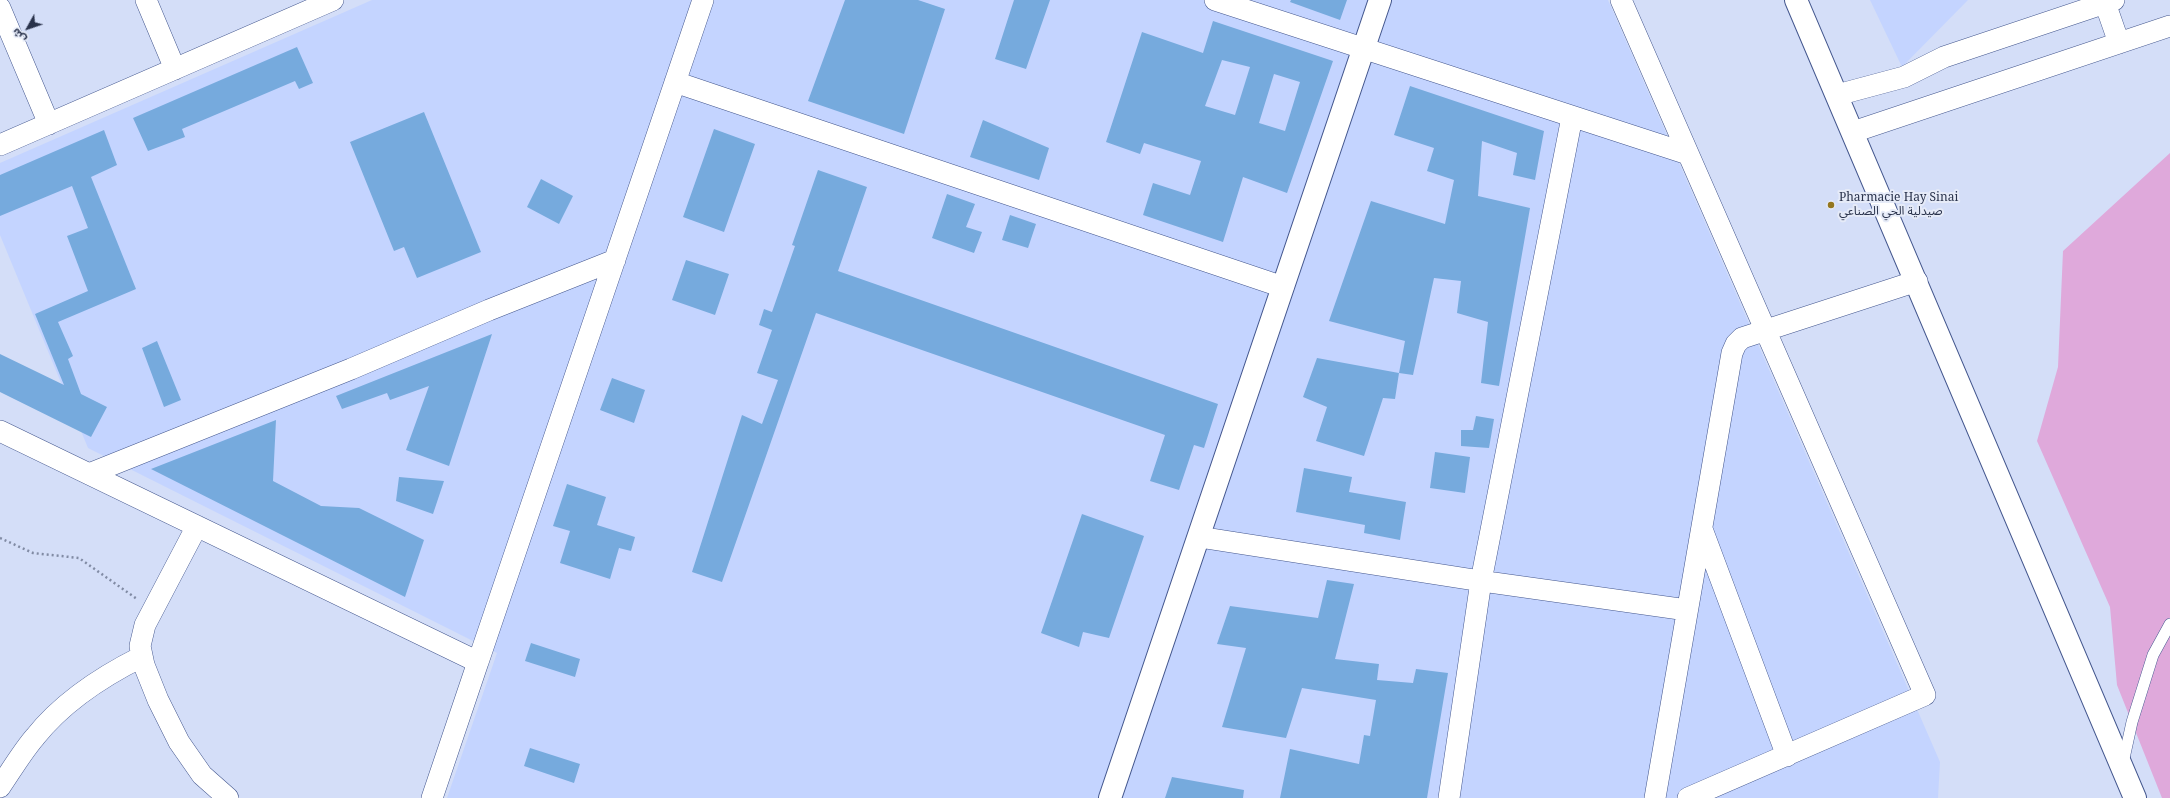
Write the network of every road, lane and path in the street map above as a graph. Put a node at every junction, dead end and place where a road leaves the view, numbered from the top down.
1 (146, 0) edge
2 (334, 0) edge
3 (703, 0) edge
4 (1215, 0) edge
5 (1380, 0) edge
6 (1621, 0) edge
7 (1796, 0) edge
8 (2108, 1) edge
9 (301, 6) edge
10 (0, 8) edge
11 (2170, 26) edge
12 (2119, 43) junction
13 (1364, 49) junction
14 (175, 69) junction
15 (675, 82) junction
16 (1837, 95) junction
17 (1572, 117) junction
18 (49, 124) junction
19 (1853, 132) junction
20 (0, 145) edge
21 (1688, 154) junction
22 (615, 260) junction
23 (1917, 281) junction
24 (1284, 286) junction
25 (1766, 330) junction
26 (0, 431) edge
27 (89, 474) junction
28 (197, 526) junction
29 (1701, 529) junction
30 (1199, 537) junction
31 (0, 538) edge
32 (1481, 581) junction
33 (152, 610) junction
34 (1687, 610) junction
35 (2170, 624) edge
36 (141, 657) junction
37 (478, 662) junction
38 (1787, 756) junction
39 (2122, 767) junction
40 (0, 787) edge
41 (228, 798) edge
42 (432, 798) edge
43 (1110, 798) edge
44 (1449, 798) edge
45 (1655, 798) edge
46 (1688, 798) edge
47 (2135, 798) edge

1 - 14 street
2 - 9 street
3 - 15 street
4 - 13 street
5 - 13 street
6 - 21 street
7 - 16 street
8 - 12 street
8 - 16 street
9 - 14 street
10 - 18 street
11 - 12 street
12 - 19 street
13 - 17 street
13 - 24 street
14 - 18 street
15 - 22 street
15 - 24 street
16 - 19 street
17 - 21 street
17 - 32 street
18 - 20 street
19 - 23 street
21 - 25 street
22 - 27 street
22 - 37 street
23 - 25 street
23 - 39 street
24 - 30 street
25 - 29 street
25 - 38 street
26 - 27 street
27 - 28 street
28 - 33 street
28 - 37 street
29 - 34 street
29 - 38 street
30 - 32 street
30 - 43 street
31 - 33 path
32 - 34 street
32 - 44 street
33 - 36 street
34 - 45 street
35 - 39 lane
36 - 40 street
36 - 41 street
37 - 42 street
38 - 46 street
39 - 47 street

